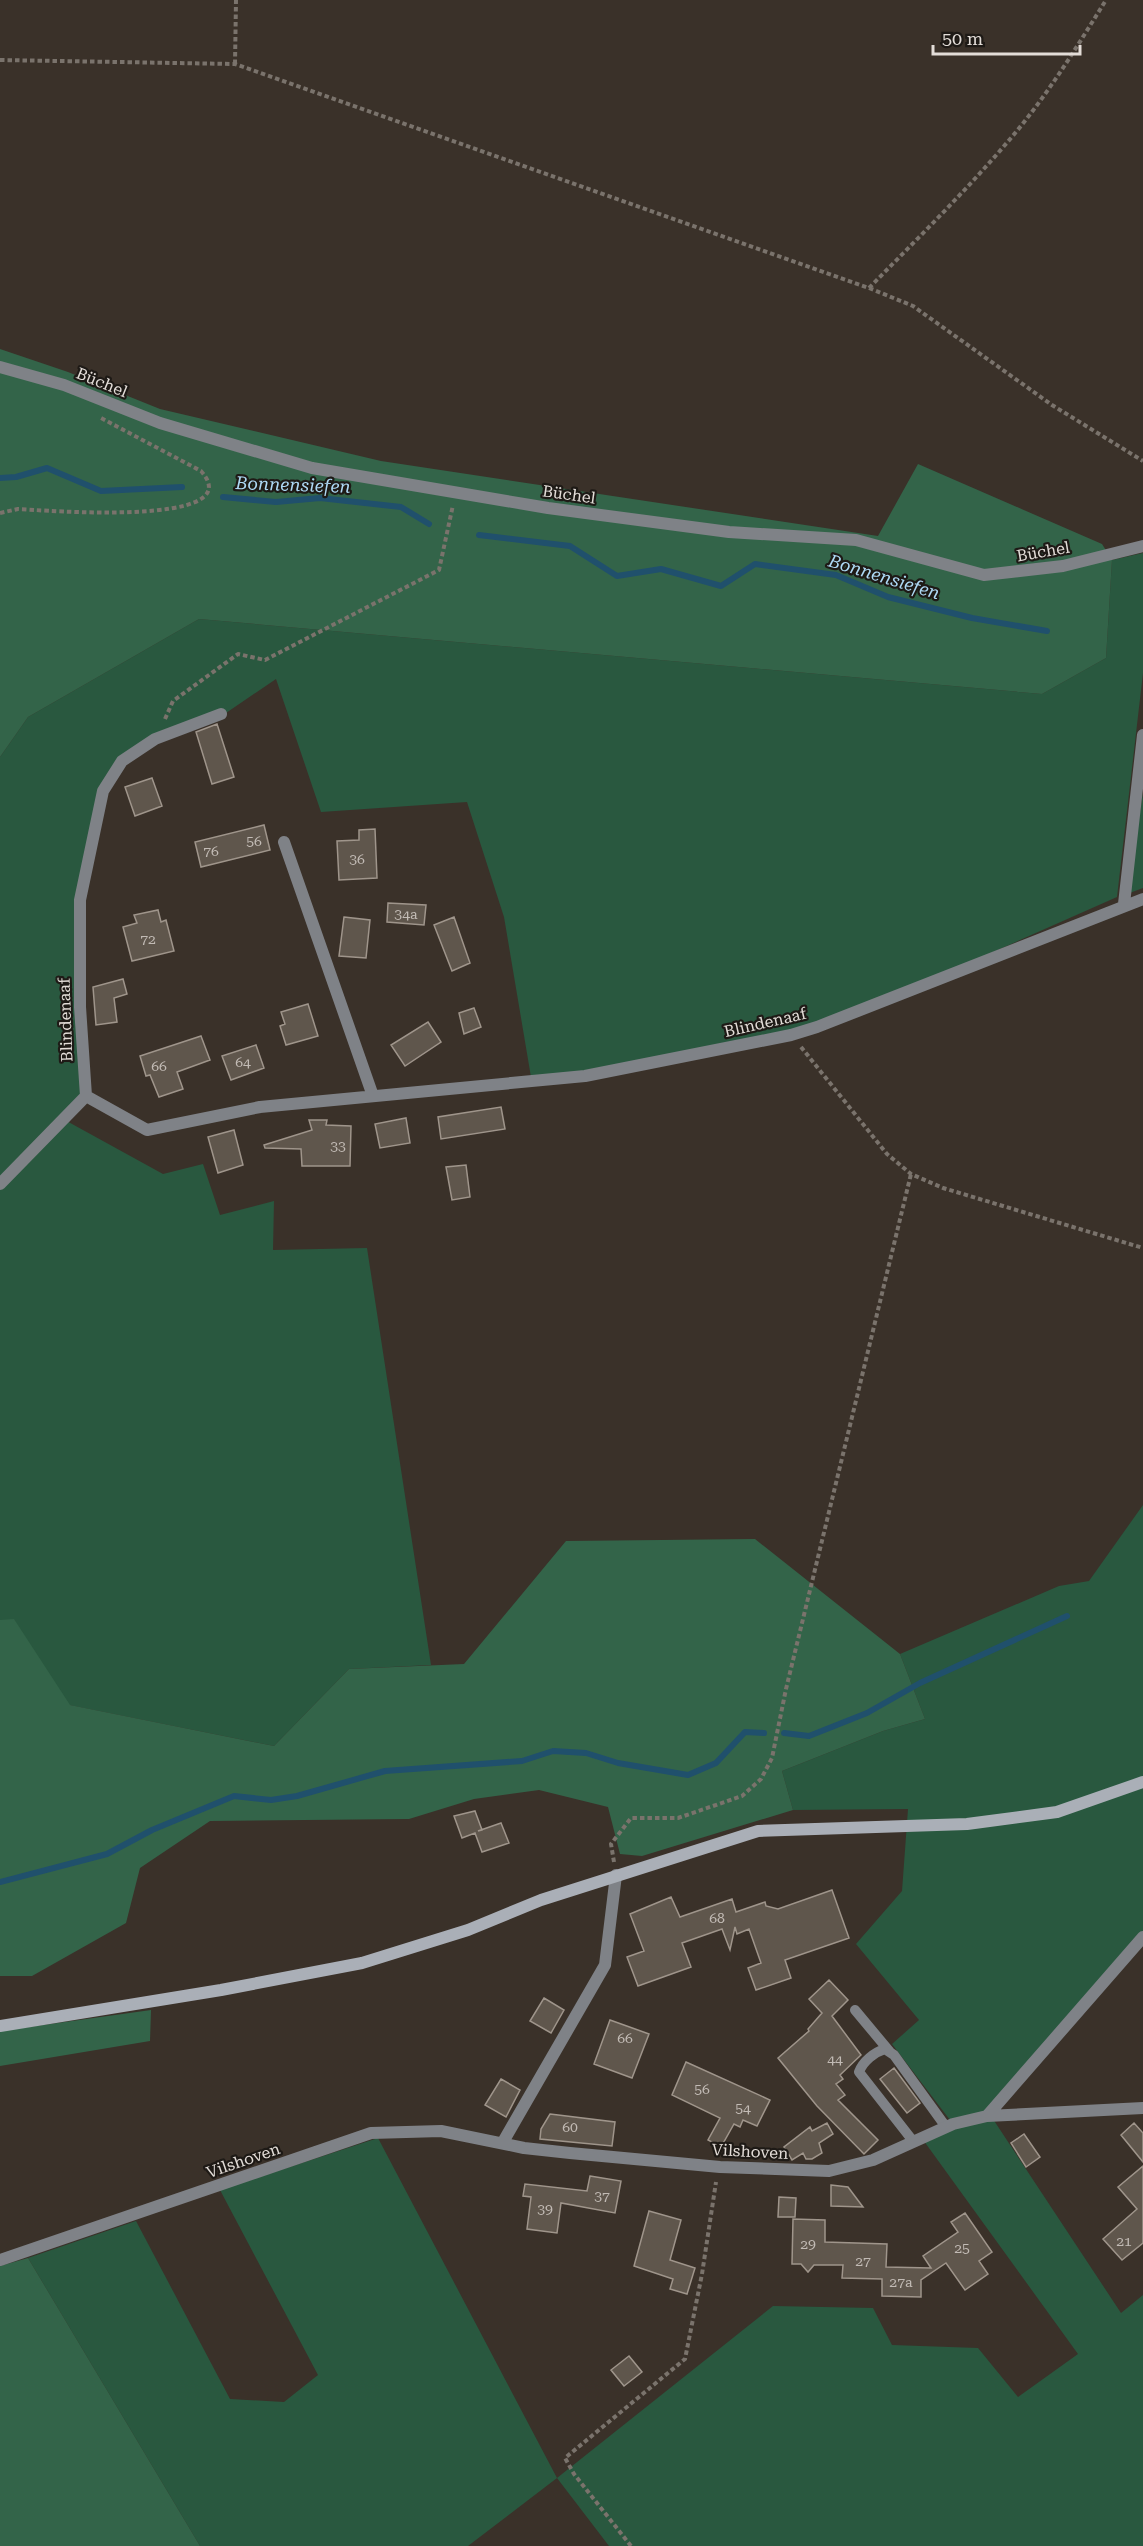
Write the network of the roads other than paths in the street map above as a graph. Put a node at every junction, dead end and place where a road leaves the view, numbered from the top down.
1 (0, 367) edge
2 (1143, 546) edge
3 (221, 714) dead end
4 (1143, 735) edge
5 (284, 842) dead end
6 (1143, 898) edge
7 (1125, 904) junction
8 (86, 1096) junction
9 (373, 1096) junction
10 (0, 1184) edge
11 (1143, 1782) edge
12 (616, 1875) junction
13 (1143, 1937) edge
14 (855, 2010) dead end
15 (0, 2026) edge
16 (890, 2052) junction
17 (1143, 2108) edge
18 (987, 2116) junction
19 (946, 2127) junction
20 (913, 2141) junction
21 (503, 2142) junction
22 (0, 2260) edge

1 - 2 street, Büchel
3 - 8 street, Blindenaaf
4 - 7 street
5 - 9 street
6 - 7 street, Blindenaaf
7 - 9 street, Blindenaaf
8 - 9 street, Blindenaaf
8 - 10 street
11 - 12 main road
12 - 15 main road
12 - 21 street
13 - 18 street
14 - 16 lane
16 - 19 lane
16 - 20 lane
17 - 18 street, Vilshoven
18 - 19 street, Vilshoven
19 - 20 street, Vilshoven
20 - 21 street, Vilshoven
21 - 22 street, Vilshoven

